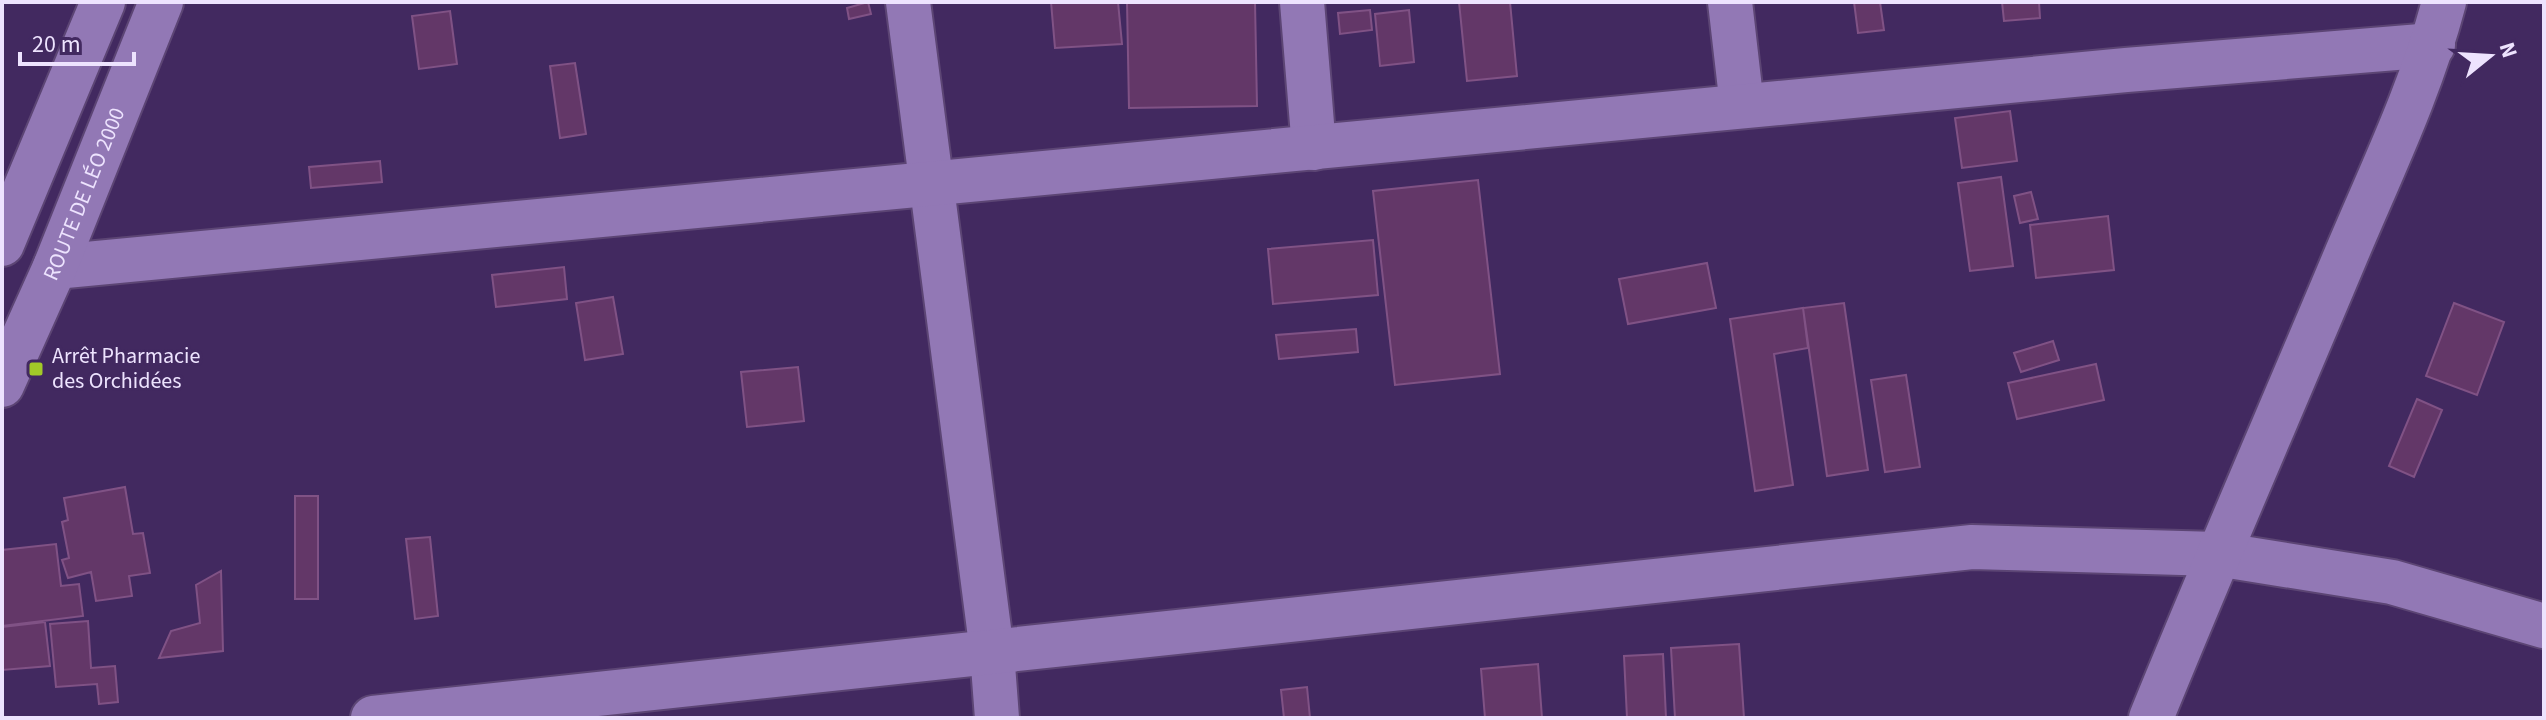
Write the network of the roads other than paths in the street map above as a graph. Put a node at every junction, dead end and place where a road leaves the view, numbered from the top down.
1 (103, 2) edge
2 (161, 2) edge
3 (908, 2) edge
4 (1302, 2) edge
5 (1730, 2) edge
6 (2444, 2) edge
7 (2433, 45) junction
8 (1742, 106) junction
9 (1314, 148) junction
10 (932, 185) junction
11 (2, 244) edge
12 (55, 267) junction
13 (2, 385) edge
14 (2217, 554) junction
15 (2544, 626) edge
16 (992, 652) junction
17 (373, 718) edge
18 (997, 718) edge
19 (2151, 718) edge

1 - 11 street
2 - 12 street, ROUTE DE LÉO 2000
3 - 10 street
4 - 9 street
5 - 8 street
6 - 7 street
7 - 8 street
7 - 14 street
8 - 9 street
9 - 10 street
10 - 12 street
10 - 16 street
12 - 13 street, ROUTE DE LÉO 2000
14 - 15 street
14 - 16 street
14 - 19 street
16 - 17 street
16 - 18 street

